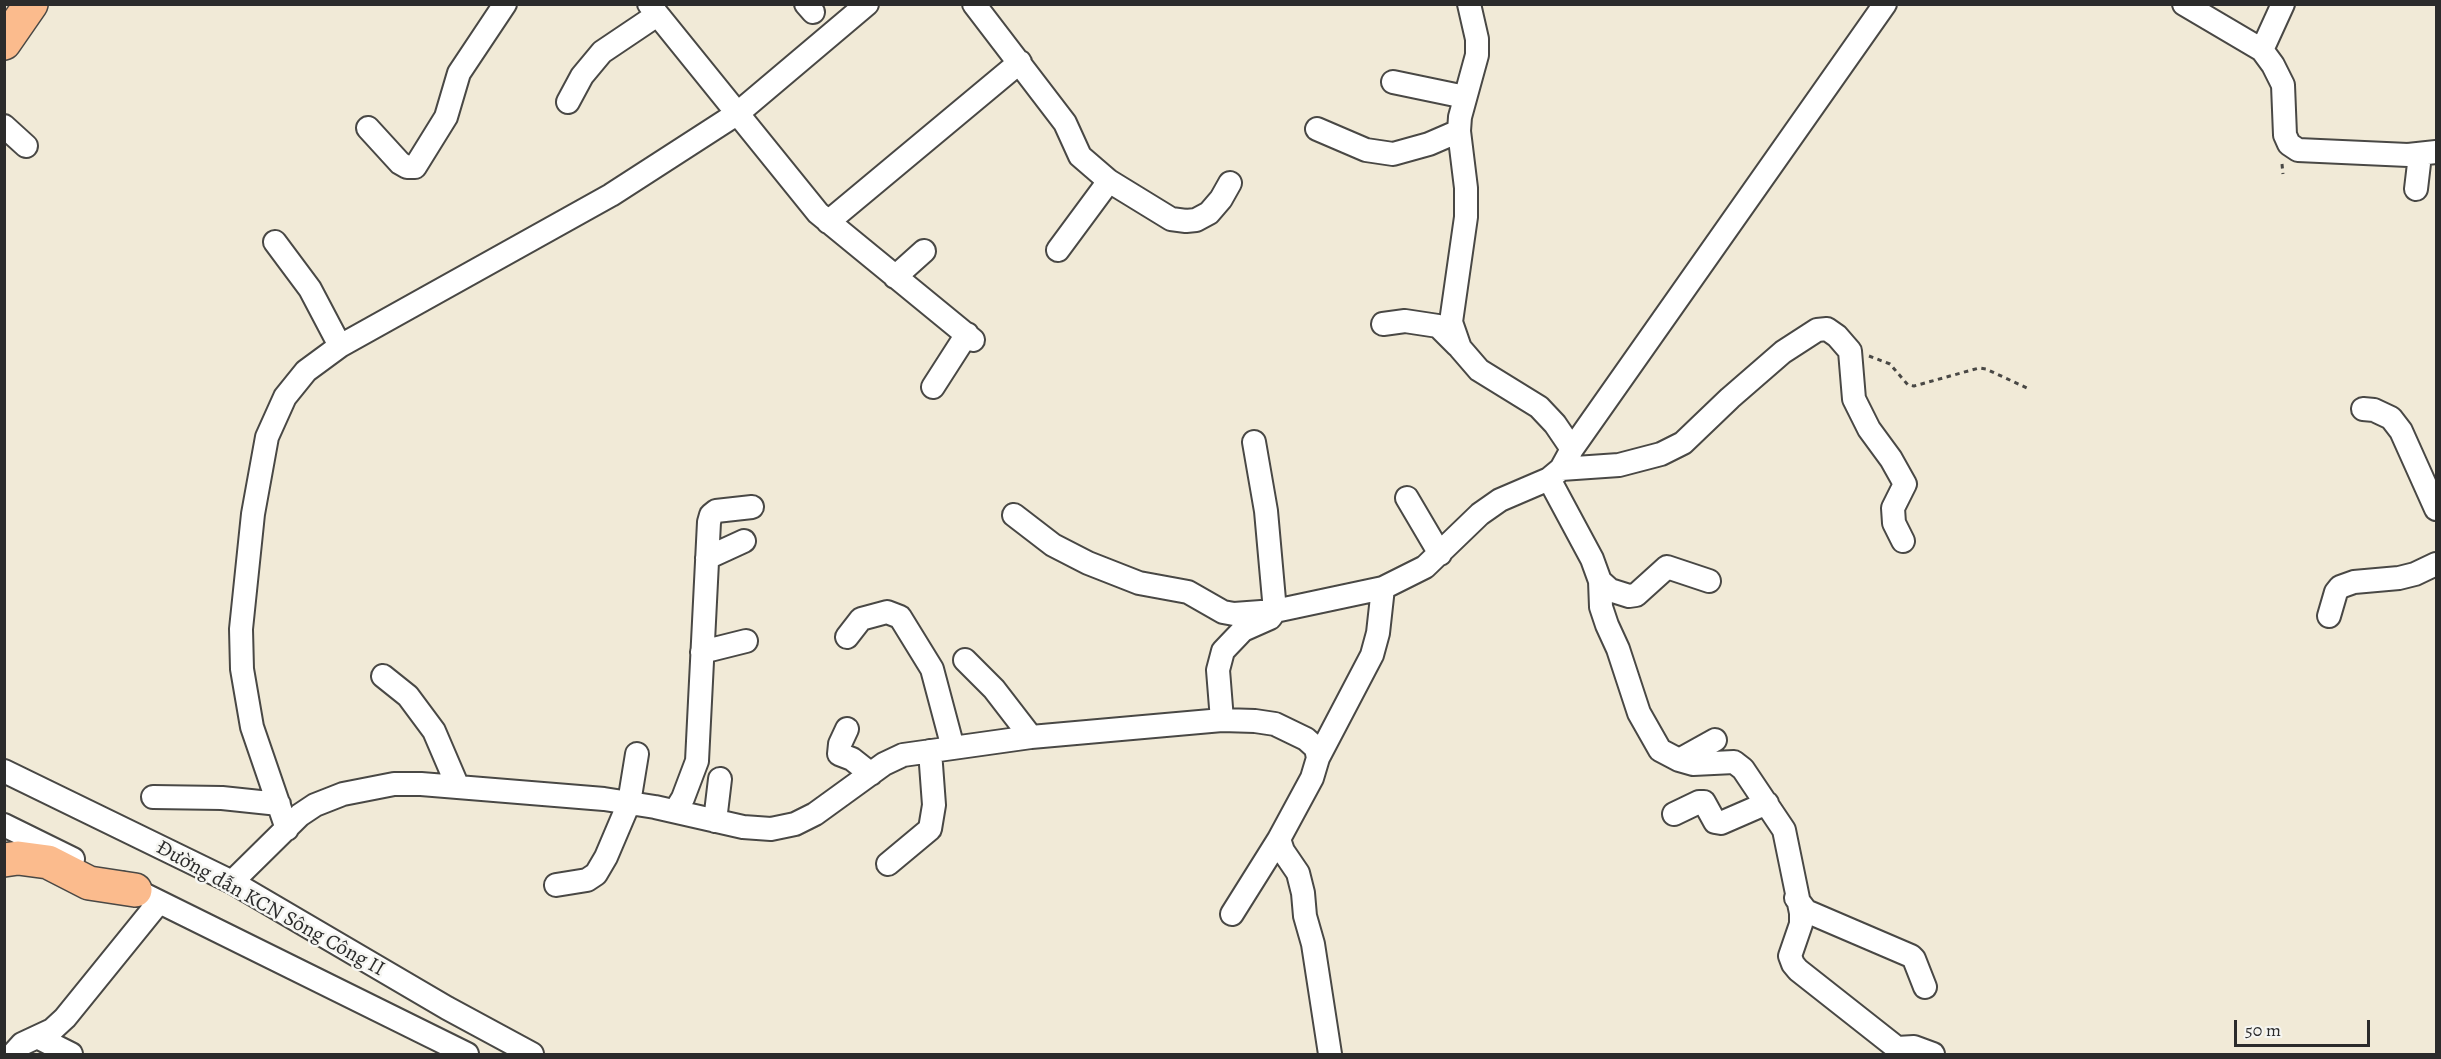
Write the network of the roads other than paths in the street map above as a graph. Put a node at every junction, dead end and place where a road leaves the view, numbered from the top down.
1 (31, 4) edge
2 (505, 4) edge
3 (867, 4) edge
4 (974, 4) edge
5 (1469, 4) edge
6 (1885, 4) edge
7 (2184, 4) edge
8 (2283, 4) edge
9 (653, 10) edge
10 (4, 43) edge
11 (2262, 50) junction
12 (1020, 62) junction
13 (1393, 82) dead end
14 (1465, 97) junction
15 (568, 102) dead end
16 (738, 113) junction
17 (4, 126) edge
18 (368, 128) dead end
19 (1317, 129) dead end
20 (1459, 131) junction
21 (26, 146) dead end
22 (2428, 153) edge
23 (1109, 181) junction
24 (1230, 183) dead end
25 (2416, 189) dead end
26 (828, 222) junction
27 (275, 242) dead end
28 (1058, 250) dead end
29 (924, 251) dead end
30 (895, 277) junction
31 (1383, 324) dead end
32 (340, 346) junction
33 (1460, 348) junction
34 (933, 387) dead end
35 (2363, 409) dead end
36 (1254, 442) dead end
37 (1572, 449) junction
38 (1555, 474) junction
39 (1407, 498) dead end
40 (752, 507) dead end
41 (2436, 509) edge
42 (1014, 515) dead end
43 (1903, 541) dead end
44 (744, 542) dead end
45 (1440, 554) junction
46 (707, 558) junction
47 (2436, 564) edge
48 (1600, 581) junction
49 (1709, 581) dead end
50 (1383, 588) junction
51 (1275, 611) junction
52 (2328, 616) dead end
53 (847, 637) dead end
54 (746, 641) dead end
55 (702, 652) junction
56 (965, 660) dead end
57 (383, 676) dead end
58 (1222, 720) junction
59 (847, 729) dead end
60 (1031, 737) junction
61 (1715, 740) dead end
62 (953, 748) junction
63 (930, 751) junction
64 (637, 754) dead end
65 (1318, 758) junction
66 (1678, 760) junction
67 (4, 771) edge
68 (871, 774) junction
69 (720, 779) dead end
70 (458, 787) junction
71 (153, 797) dead end
72 (629, 803) junction
73 (1767, 803) junction
74 (279, 804) junction
75 (675, 811) junction
76 (1674, 814) dead end
77 (715, 821) junction
78 (4, 825) edge
79 (287, 829) junction
80 (1279, 839) junction
81 (4, 860) edge
82 (888, 864) dead end
83 (232, 882) junction
84 (556, 885) dead end
85 (147, 896) junction
86 (1796, 898) junction
87 (1232, 914) dead end
88 (1924, 987) dead end
89 (37, 1037) junction
90 (13, 1054) edge
91 (71, 1054) edge
92 (467, 1054) edge
93 (532, 1054) edge
94 (1330, 1054) edge
95 (1933, 1054) edge

1 - 10 highway
2 - 18 street
3 - 16 street
4 - 12 street
5 - 14 street
6 - 37 street
7 - 11 street
8 - 11 street
9 - 15 street
9 - 16 street
11 - 22 street
12 - 23 street
12 - 26 street
13 - 14 street
14 - 20 street
16 - 26 street
16 - 32 street
17 - 21 street
19 - 20 street
20 - 33 street
22 - 25 street
23 - 24 street
23 - 28 street
26 - 30 street
27 - 32 street
29 - 30 street
30 - 34 street
31 - 33 street
32 - 74 street
33 - 37 street
35 - 41 street
36 - 51 street
37 - 38 street
38 - 43 street
38 - 45 street
38 - 48 street
39 - 45 street
40 - 46 street
42 - 51 street
44 - 46 street
45 - 50 street
46 - 55 street
47 - 52 street
48 - 49 street
48 - 66 street
50 - 51 street
50 - 65 street
51 - 58 street
53 - 62 street
54 - 55 street
55 - 75 street
56 - 60 street
57 - 70 street
58 - 60 street
58 - 65 street
59 - 68 street
60 - 62 street
61 - 66 street
62 - 63 street
63 - 68 street
63 - 82 street
64 - 72 street
65 - 80 street
66 - 73 street
67 - 83 street, Đường dẫn KCN Sông Công II
68 - 77 street
69 - 77 street
70 - 72 street
70 - 79 street
71 - 74 street
72 - 75 street
72 - 84 street
73 - 76 street
73 - 86 street
74 - 79 street
75 - 77 street
78 - 85 street, Đường dẫn KCN Sông Công II
79 - 83 street
80 - 87 street
80 - 94 street
81 - 85 highway
83 - 93 street, Đường dẫn KCN Sông Công II
85 - 89 street
85 - 92 street, Đường dẫn KCN Sông Công II
86 - 88 street
86 - 95 street
89 - 90 street
89 - 91 street

